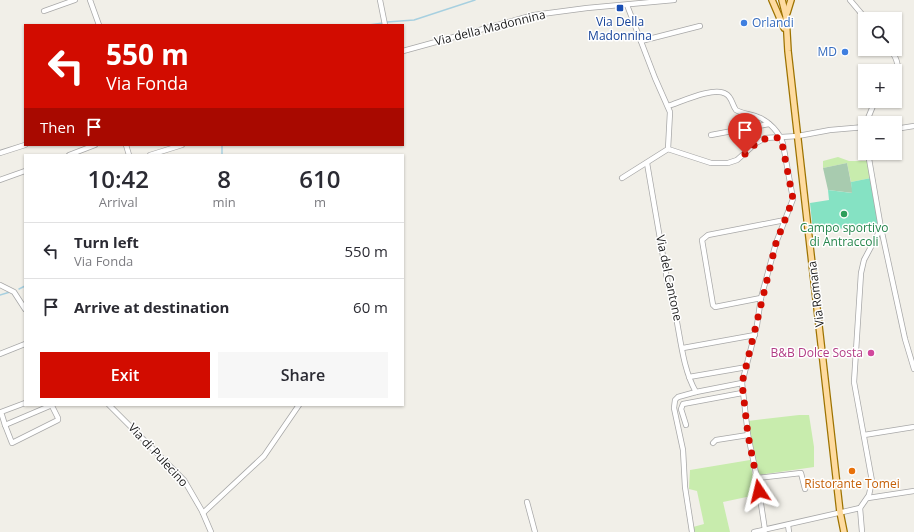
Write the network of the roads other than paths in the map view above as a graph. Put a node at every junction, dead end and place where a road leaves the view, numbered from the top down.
1 (74, 0) edge
2 (90, 0) edge
3 (380, 0) edge
4 (674, 0) edge
5 (772, 0) edge
6 (782, 0) edge
7 (791, 0) edge
8 (850, 0) edge
9 (627, 5) junction
10 (44, 11) dead end
11 (860, 12) edge
12 (786, 16) junction
13 (384, 23) edge
14 (99, 24) edge
15 (700, 26) dead end
16 (786, 32) junction
17 (641, 41) junction
18 (404, 51) edge
19 (668, 106) junction
20 (769, 124) junction
21 (914, 126) edge
22 (858, 128) edge
23 (902, 128) edge
24 (711, 135) dead end
25 (798, 136) junction
26 (781, 138) junction
27 (24, 145) edge
28 (92, 146) edge
29 (179, 146) edge
30 (668, 149) junction
31 (0, 153) edge
32 (72, 154) edge
33 (153, 154) edge
34 (869, 160) edge
35 (647, 163) junction
36 (24, 171) edge
37 (622, 178) dead end
38 (0, 180) edge
39 (785, 220) junction
40 (881, 228) junction
41 (0, 285) edge
42 (761, 298) junction
43 (24, 307) edge
44 (755, 335) junction
45 (24, 344) edge
46 (683, 348) junction
47 (0, 354) edge
48 (747, 367) junction
49 (914, 369) edge
50 (690, 377) junction
51 (742, 383) junction
52 (696, 392) junction
53 (742, 393) junction
54 (24, 403) edge
55 (52, 406) edge
56 (110, 406) edge
57 (298, 406) edge
58 (5, 425) junction
59 (686, 425) dead end
60 (914, 427) edge
61 (748, 435) junction
62 (864, 435) junction
63 (713, 443) dead end
64 (757, 478) junction
65 (805, 489) dead end
66 (914, 491) edge
67 (868, 498) junction
68 (527, 502) dead end
69 (860, 508) junction
70 (840, 512) junction
71 (203, 513) junction
72 (788, 524) junction
73 (764, 530) junction
74 (211, 532) edge
75 (535, 532) edge
76 (692, 532) edge
77 (754, 532) edge
78 (789, 532) edge
79 (844, 532) edge
80 (862, 532) edge

1 - 10 street
2 - 14 street
3 - 13 street
4 - 9 street, Via della Madonnina
5 - 16 main road
6 - 12 main road
7 - 12 main road
8 - 11 street
9 - 17 street
9 - 18 street, Via della Madonnina
12 - 16 main road
15 - 17 street
16 - 25 main road, Via Romana
17 - 19 street
19 - 20 street
19 - 30 street
20 - 24 street
20 - 26 street
21 - 23 street
22 - 25 street
25 - 26 street
25 - 70 main road, Via Romana
26 - 30 street
26 - 39 street
27 - 31 street
28 - 32 street
29 - 33 street
30 - 35 street
34 - 40 street
35 - 37 street
35 - 46 street, Via del Cantone
36 - 38 street
39 - 42 street
39 - 42 street
40 - 49 street
40 - 62 street
41 - 43 street
42 - 44 street
44 - 46 street
44 - 48 street
45 - 47 street
46 - 50 street, Via del Cantone
48 - 50 street
48 - 51 street
50 - 52 street, Via del Cantone
51 - 52 street
51 - 53 street
52 - 76 street
53 - 59 street
53 - 61 street
54 - 58 street
55 - 58 street
55 - 58 street
56 - 71 street, Via di Pulecino
57 - 71 street
60 - 62 street
61 - 63 street
61 - 64 street
62 - 67 street
64 - 65 street
64 - 73 street
66 - 67 street
67 - 69 street
68 - 75 street
69 - 70 street
69 - 80 street
70 - 72 street
70 - 79 main road, Via Romana
71 - 74 street, Via di Pulecino
72 - 73 street
72 - 78 street
73 - 77 street

